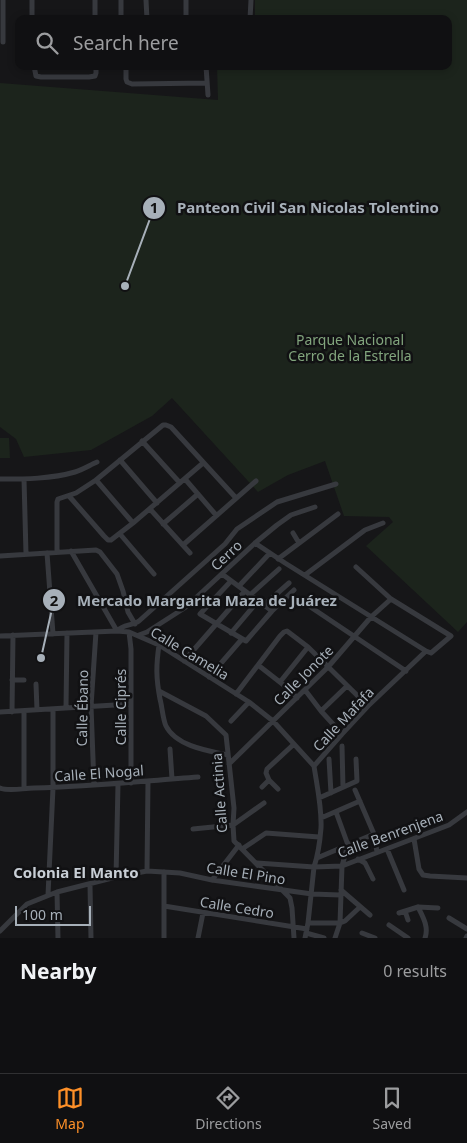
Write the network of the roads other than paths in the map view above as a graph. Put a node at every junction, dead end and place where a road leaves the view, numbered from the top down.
1 (3, 0) edge
2 (32, 0) edge
3 (95, 0) edge
4 (121, 0) edge
5 (146, 0) edge
6 (186, 0) edge
7 (251, 0) edge
8 (32, 15) edge
9 (95, 15) edge
10 (121, 15) edge
11 (147, 15) edge
12 (186, 15) edge
13 (250, 15) edge
14 (3, 42) dead end
15 (35, 70) edge
16 (96, 70) edge
17 (126, 70) edge
18 (206, 70) edge
19 (207, 83) junction
20 (208, 95) dead end
21 (142, 441) junction
22 (120, 460) junction
23 (97, 462) dead end
24 (203, 463) junction
25 (0, 478) edge
26 (24, 479) junction
27 (184, 479) junction
28 (96, 480) junction
29 (256, 481) dead end
30 (180, 483) junction
31 (336, 484) dead end
32 (198, 494) junction
33 (69, 496) junction
34 (236, 498) junction
35 (157, 503) junction
36 (314, 507) dead end
37 (150, 509) junction
38 (338, 514) dead end
39 (216, 515) junction
40 (134, 523) junction
41 (383, 523) dead end
42 (163, 524) junction
43 (293, 533) dead end
44 (120, 534) junction
45 (256, 543) junction
46 (299, 543) junction
47 (183, 545) junction
48 (71, 551) junction
49 (57, 552) junction
50 (47, 553) junction
51 (190, 553) dead end
52 (270, 553) junction
53 (26, 554) junction
54 (0, 556) edge
55 (278, 559) junction
56 (356, 567) dead end
57 (279, 569) dead end
58 (154, 574) dead end
59 (222, 574) junction
60 (305, 576) junction
61 (231, 581) junction
62 (289, 584) dead end
63 (239, 586) junction
64 (294, 590) dead end
65 (245, 591) junction
66 (250, 594) junction
67 (391, 599) junction
68 (258, 601) junction
69 (306, 604) dead end
70 (264, 605) junction
71 (272, 611) junction
72 (371, 617) junction
73 (135, 624) junction
74 (216, 624) junction
75 (117, 631) junction
76 (96, 632) junction
77 (129, 632) junction
78 (67, 633) junction
79 (53, 634) junction
80 (231, 634) junction
81 (13, 635) junction
82 (138, 635) junction
83 (0, 636) edge
84 (355, 637) junction
85 (242, 639) junction
86 (159, 645) junction
87 (308, 647) junction
88 (426, 651) junction
89 (184, 661) junction
90 (258, 665) junction
91 (328, 667) junction
92 (406, 671) junction
93 (209, 677) junction
94 (12, 680) junction
95 (24, 680) dead end
96 (280, 682) junction
97 (36, 684) dead end
98 (347, 686) junction
99 (305, 690) junction
100 (159, 691) junction
101 (236, 694) junction
102 (297, 698) junction
103 (249, 702) junction
104 (131, 704) junction
105 (91, 706) junction
106 (368, 706) junction
107 (66, 708) junction
108 (53, 709) junction
109 (37, 710) junction
110 (24, 711) junction
111 (321, 711) junction
112 (0, 712) edge
113 (12, 712) junction
114 (231, 720) dead end
115 (273, 721) junction
116 (342, 734) junction
117 (294, 744) junction
118 (342, 746) dead end
119 (170, 749) dead end
120 (228, 755) junction
121 (329, 759) dead end
122 (356, 759) dead end
123 (229, 764) junction
124 (314, 766) junction
125 (198, 777) dead end
126 (172, 779) junction
127 (269, 780) junction
128 (148, 781) junction
129 (131, 783) junction
130 (118, 784) junction
131 (94, 785) junction
132 (262, 787) dead end
133 (343, 787) junction
134 (24, 788) junction
135 (53, 788) junction
136 (0, 789) edge
137 (278, 789) dead end
138 (355, 790) dead end
139 (331, 793) junction
140 (318, 798) junction
141 (360, 801) junction
142 (264, 803) dead end
143 (336, 812) junction
144 (467, 812) edge
145 (320, 818) junction
146 (233, 825) junction
147 (193, 829) dead end
148 (374, 834) junction
149 (320, 837) junction
150 (414, 839) junction
151 (348, 845) junction
152 (241, 847) junction
153 (388, 849) junction
154 (377, 852) junction
155 (317, 858) junction
156 (358, 860) junction
157 (257, 863) junction
158 (342, 866) junction
159 (314, 867) junction
160 (148, 871) junction
161 (164, 872) junction
162 (116, 877) junction
163 (467, 878) edge
164 (373, 879) dead end
165 (212, 880) junction
166 (90, 884) junction
167 (282, 890) junction
168 (404, 890) dead end
169 (57, 892) junction
170 (341, 892) junction
171 (312, 894) junction
172 (48, 895) junction
173 (164, 906) junction
174 (360, 906) junction
175 (418, 906) junction
176 (438, 908) dead end
177 (405, 911) junction
178 (203, 913) junction
179 (399, 913) dead end
180 (370, 915) dead end
181 (450, 918) dead end
182 (408, 920) dead end
183 (340, 923) junction
184 (389, 925) dead end
185 (293, 927) junction
186 (467, 929) edge
187 (0, 931) edge
188 (307, 931) edge
189 (362, 934) dead end
190 (58, 938) edge
191 (90, 938) edge
192 (164, 938) edge
193 (198, 938) edge
194 (294, 938) edge
195 (324, 938) edge
196 (335, 938) edge
197 (375, 938) edge
198 (408, 938) edge
199 (425, 938) edge

1 - 14 street
2 - 8 street
3 - 9 street
4 - 10 street
5 - 11 street
6 - 12 street
7 - 13 street
15 - 16 street
17 - 19 street
18 - 19 street
19 - 20 street
21 - 22 street
21 - 24 street
21 - 30 street
22 - 28 street
22 - 35 street
23 - 26 street
24 - 27 street
24 - 34 street
25 - 26 street
26 - 53 street
27 - 30 street
27 - 32 street
28 - 33 street
28 - 40 street
29 - 34 street
30 - 35 street
31 - 73 street
32 - 39 street
32 - 42 street
33 - 44 street
33 - 49 street
34 - 39 street
35 - 37 street
36 - 45 street, Cerro
37 - 40 street
37 - 42 street
38 - 46 street
39 - 47 street
40 - 44 street
41 - 60 street
42 - 47 street
43 - 46 street
44 - 58 street
45 - 52 street
45 - 59 street, Cerro
46 - 55 street
47 - 51 street
48 - 49 street
48 - 73 street
48 - 75 street
49 - 50 street
50 - 53 street
50 - 79 street
52 - 55 street
52 - 63 street
53 - 54 street
55 - 60 street
56 - 67 street
57 - 66 street
59 - 61 street
59 - 82 street, Cerro
60 - 72 street
61 - 63 street
61 - 74 street
62 - 70 street
63 - 65 street
64 - 71 street
65 - 66 street
65 - 74 street
66 - 68 street
67 - 72 street, Calle Jonote
67 - 88 street, Calle Mafafa
68 - 70 street
68 - 80 street
69 - 84 street
70 - 71 street
71 - 85 street
72 - 84 street, Calle Jonote
72 - 88 street
73 - 75 street
74 - 80 street
74 - 89 street
75 - 76 street
75 - 77 street, Calle Camelia
76 - 78 street
76 - 105 street, Calle Ébano
77 - 82 street, Calle Camelia
77 - 104 street, Calle Ciprés
78 - 79 street
78 - 107 street
79 - 81 street
80 - 85 street
81 - 83 street
81 - 94 street
82 - 86 street, Calle Camelia
84 - 91 street, Calle Jonote
84 - 92 street
85 - 93 street
86 - 89 street, Calle Camelia
86 - 100 street
87 - 90 street
87 - 91 street
87 - 96 street
88 - 92 street, Calle Mafafa
89 - 93 street, Calle Camelia
90 - 96 street
90 - 101 street
91 - 98 street
91 - 99 street, Calle Jonote
92 - 106 street, Calle Mafafa
93 - 101 street, Calle Camelia
94 - 95 street
94 - 113 street
96 - 102 street
97 - 109 street
98 - 106 street
98 - 111 street
99 - 102 street, Calle Jonote
99 - 111 street
100 - 120 street, Calle Actinia
100 - 120 street
101 - 103 street, Calle Camelia
102 - 115 street, Calle Jonote
103 - 114 street
103 - 115 street, Calle Camelia
104 - 105 street
104 - 129 street, Calle Ciprés
105 - 107 street
105 - 131 street, Calle Ébano
106 - 116 street, Calle Mafafa
107 - 108 street
108 - 109 street
108 - 135 street
109 - 110 street
110 - 113 street
110 - 134 street
111 - 116 street
112 - 113 street
115 - 117 street, Calle Camelia
115 - 123 street, Calle Jonote
116 - 124 street, Calle Mafafa
117 - 124 street, Calle Camelia
117 - 127 street
118 - 133 street
119 - 126 street
120 - 123 street, Calle Actinia
121 - 139 street
122 - 133 street
123 - 146 street, Calle Actinia
124 - 140 street, Calle Mafafa
125 - 126 street, Calle El Nogal
126 - 128 street, Calle El Nogal
127 - 132 street
127 - 137 street
128 - 129 street, Calle El Nogal
128 - 160 street
129 - 130 street, Calle El Nogal
130 - 131 street, Calle El Nogal
130 - 162 street
131 - 135 street, Calle El Nogal
133 - 139 street
134 - 135 street, Calle El Nogal
134 - 136 street, Calle El Nogal
135 - 172 street
138 - 141 street
139 - 140 street
140 - 145 street, Calle Mafafa
141 - 143 street
141 - 148 street
142 - 146 street
143 - 145 street
143 - 151 street
144 - 150 street, Calle Benrenjena
145 - 149 street, Calle Mafafa
146 - 147 street
146 - 152 street, Calle Actinia
148 - 151 street
148 - 154 street
149 - 152 street
149 - 155 street, Calle Mafafa
150 - 153 street, Calle Benrenjena
150 - 163 street
151 - 155 street
151 - 158 street
152 - 157 street
152 - 165 street
153 - 154 street, Calle Benrenjena
153 - 168 street
154 - 156 street, Calle Benrenjena
155 - 159 street, Calle Mafafa
156 - 158 street, Calle Benrenjena
156 - 164 street
157 - 159 street, Calle Benrenjena
157 - 167 street
158 - 159 street, Calle Benrenjena
158 - 170 street
159 - 171 street, Calle Mafafa
160 - 161 street, Calle El Pino
160 - 162 street, Calle El Pino
161 - 165 street, Calle El Pino
161 - 173 street
162 - 166 street, Calle El Pino
165 - 167 street, Calle El Pino
166 - 169 street, Calle El Pino
166 - 191 street
167 - 171 street, Calle El Pino
167 - 185 street
169 - 172 street, Calle El Pino
169 - 190 street
170 - 171 street, Calle El Pino
170 - 174 street
170 - 183 street
171 - 188 street, Calle Mafafa
172 - 187 street, Calle El Pino
173 - 178 street, Calle Cedro
173 - 192 street
174 - 180 street
174 - 183 street
175 - 176 street
175 - 177 street
175 - 199 street
177 - 179 street
177 - 182 street
178 - 185 street, Calle Cedro
178 - 193 street
181 - 186 street
183 - 188 street
183 - 196 street
184 - 198 street
185 - 188 street, Calle Cedro
185 - 194 street
188 - 195 street
189 - 197 street

